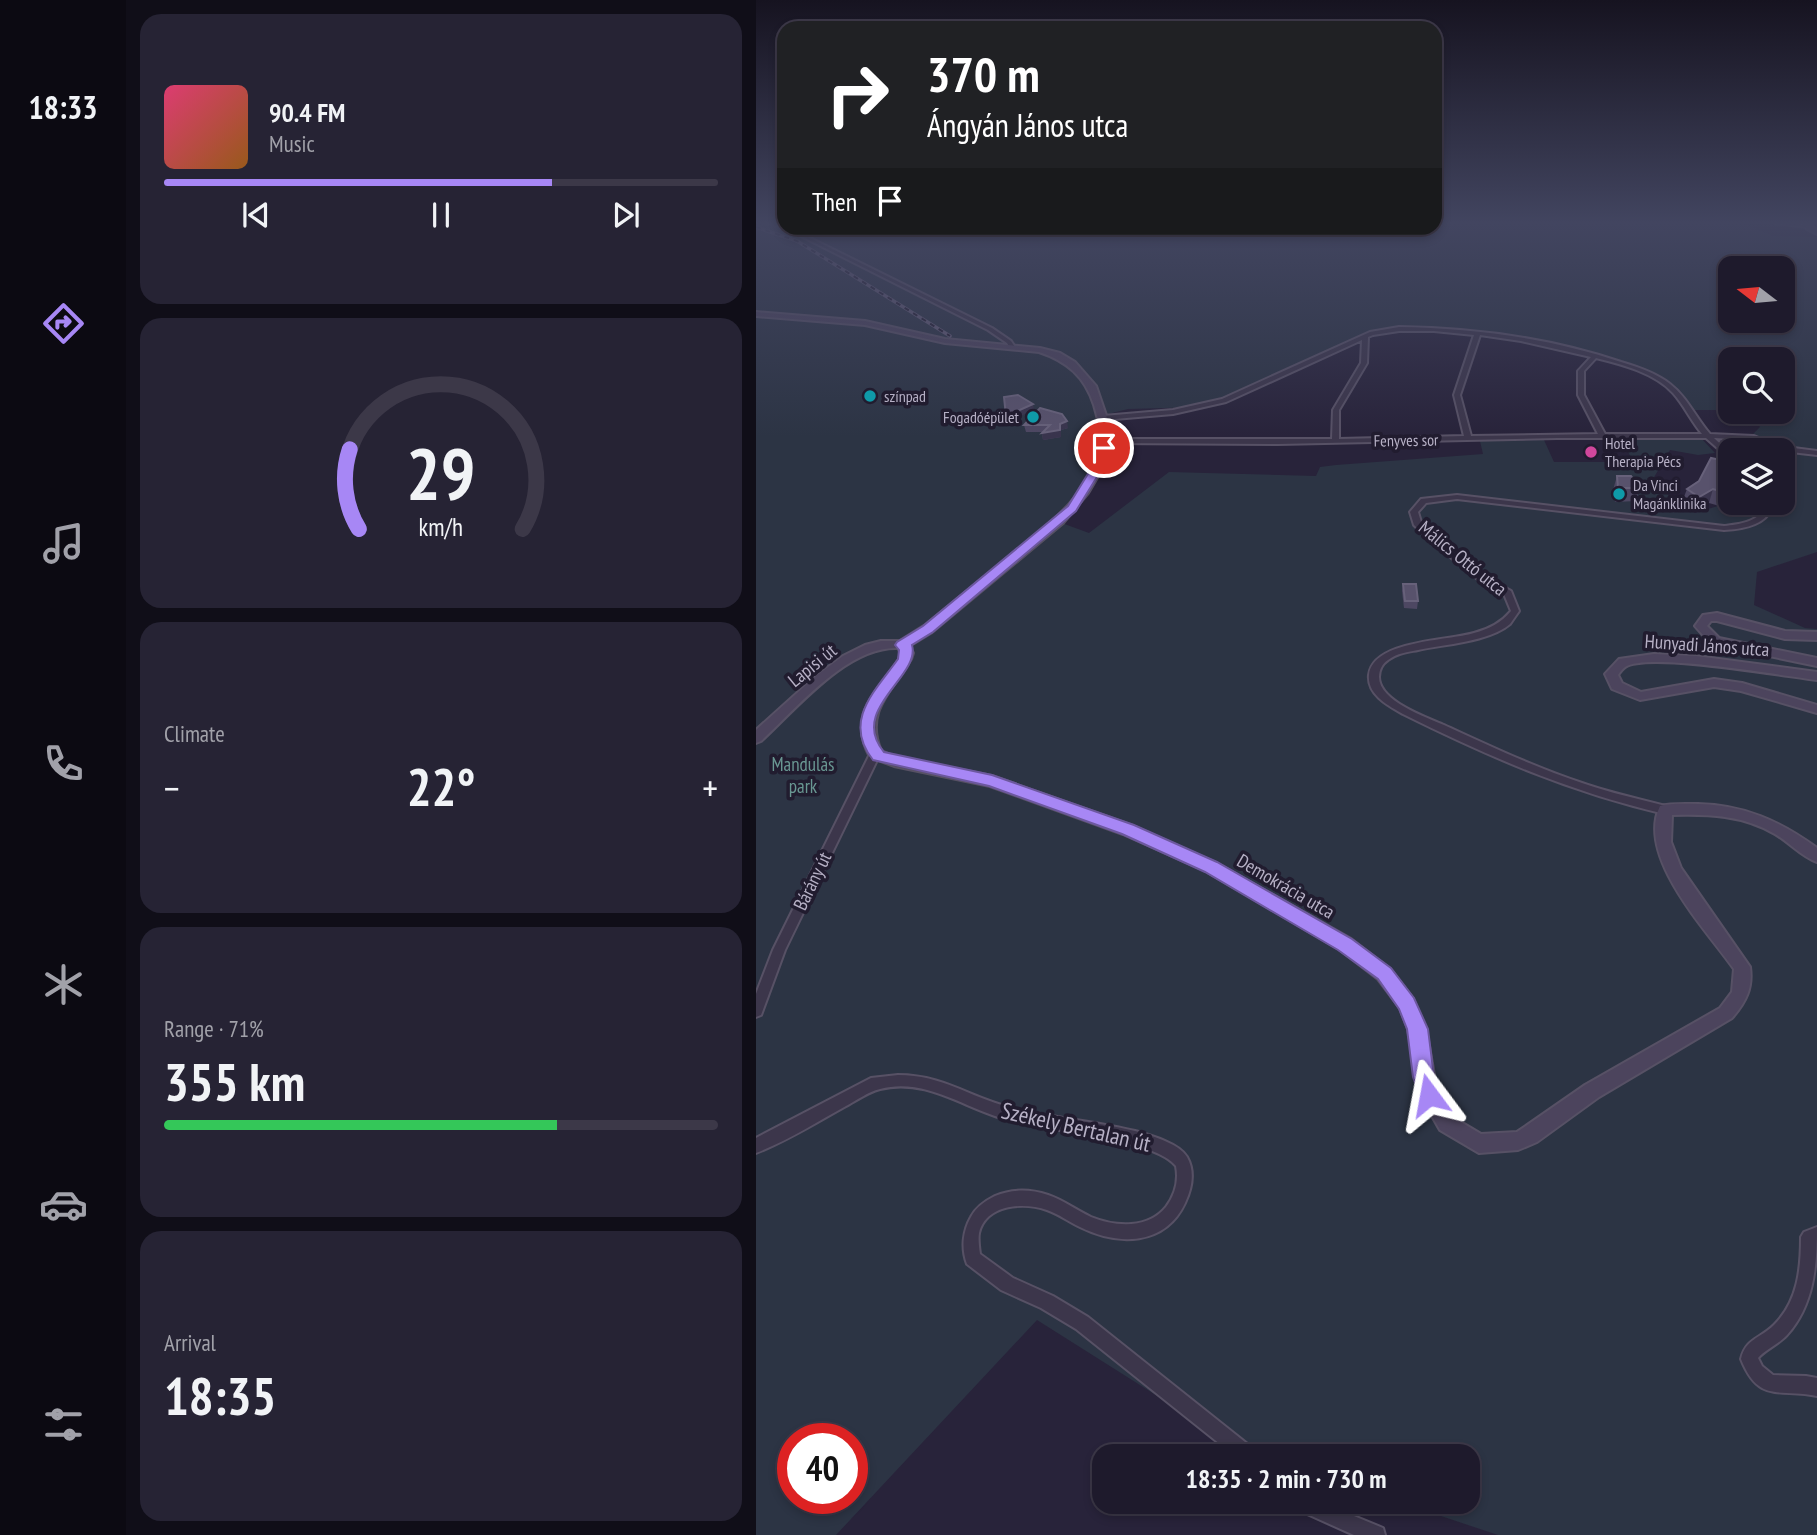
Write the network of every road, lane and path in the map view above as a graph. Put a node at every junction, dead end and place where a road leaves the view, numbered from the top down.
1 (921, 295) edge
2 (756, 314) edge
3 (1478, 333) junction
4 (1365, 336) junction
5 (1012, 347) junction
6 (1594, 357) junction
7 (1103, 418) junction
8 (1603, 436) junction
9 (1707, 436) junction
10 (1754, 438) edge
11 (1468, 439) junction
12 (1105, 441) junction
13 (1335, 441) junction
14 (1718, 446) edge
15 (1795, 452) edge
16 (1802, 453) junction
17 (1817, 453) edge
18 (1817, 458) edge
19 (1762, 515) edge
20 (1817, 636) edge
21 (902, 645) junction
22 (1817, 662) edge
23 (1817, 676) edge
24 (1817, 709) edge
25 (756, 738) edge
26 (874, 754) junction
27 (1665, 810) junction
28 (1817, 856) edge
29 (756, 1011) edge
30 (756, 1146) edge
31 (1817, 1235) edge
32 (1817, 1387) edge
33 (1234, 1444) edge
34 (1327, 1514) edge
35 (1376, 1535) edge

1 - 5 street
2 - 5 street
3 - 4 street
3 - 6 street
3 - 11 street
4 - 7 street
4 - 13 street
5 - 7 street
6 - 8 street
6 - 9 street
7 - 12 street
8 - 9 street, Fenyves sor
8 - 11 street, Fenyves sor
9 - 10 street, Fenyves sor
9 - 14 street
11 - 13 street, Fenyves sor
12 - 13 street, Fenyves sor
12 - 21 street
15 - 16 street, Fenyves sor
16 - 17 street
16 - 18 street
19 - 27 street, Málics Ottó utca
20 - 22 street, Hunyadi János utca
21 - 25 street, Lapisi út
21 - 26 street
23 - 24 street, Hunyadi János utca
26 - 27 street, Demokrácia utca
26 - 29 street, Bárány út
27 - 28 street
30 - 33 street, Székely Bertalan út
31 - 32 street
34 - 35 street

